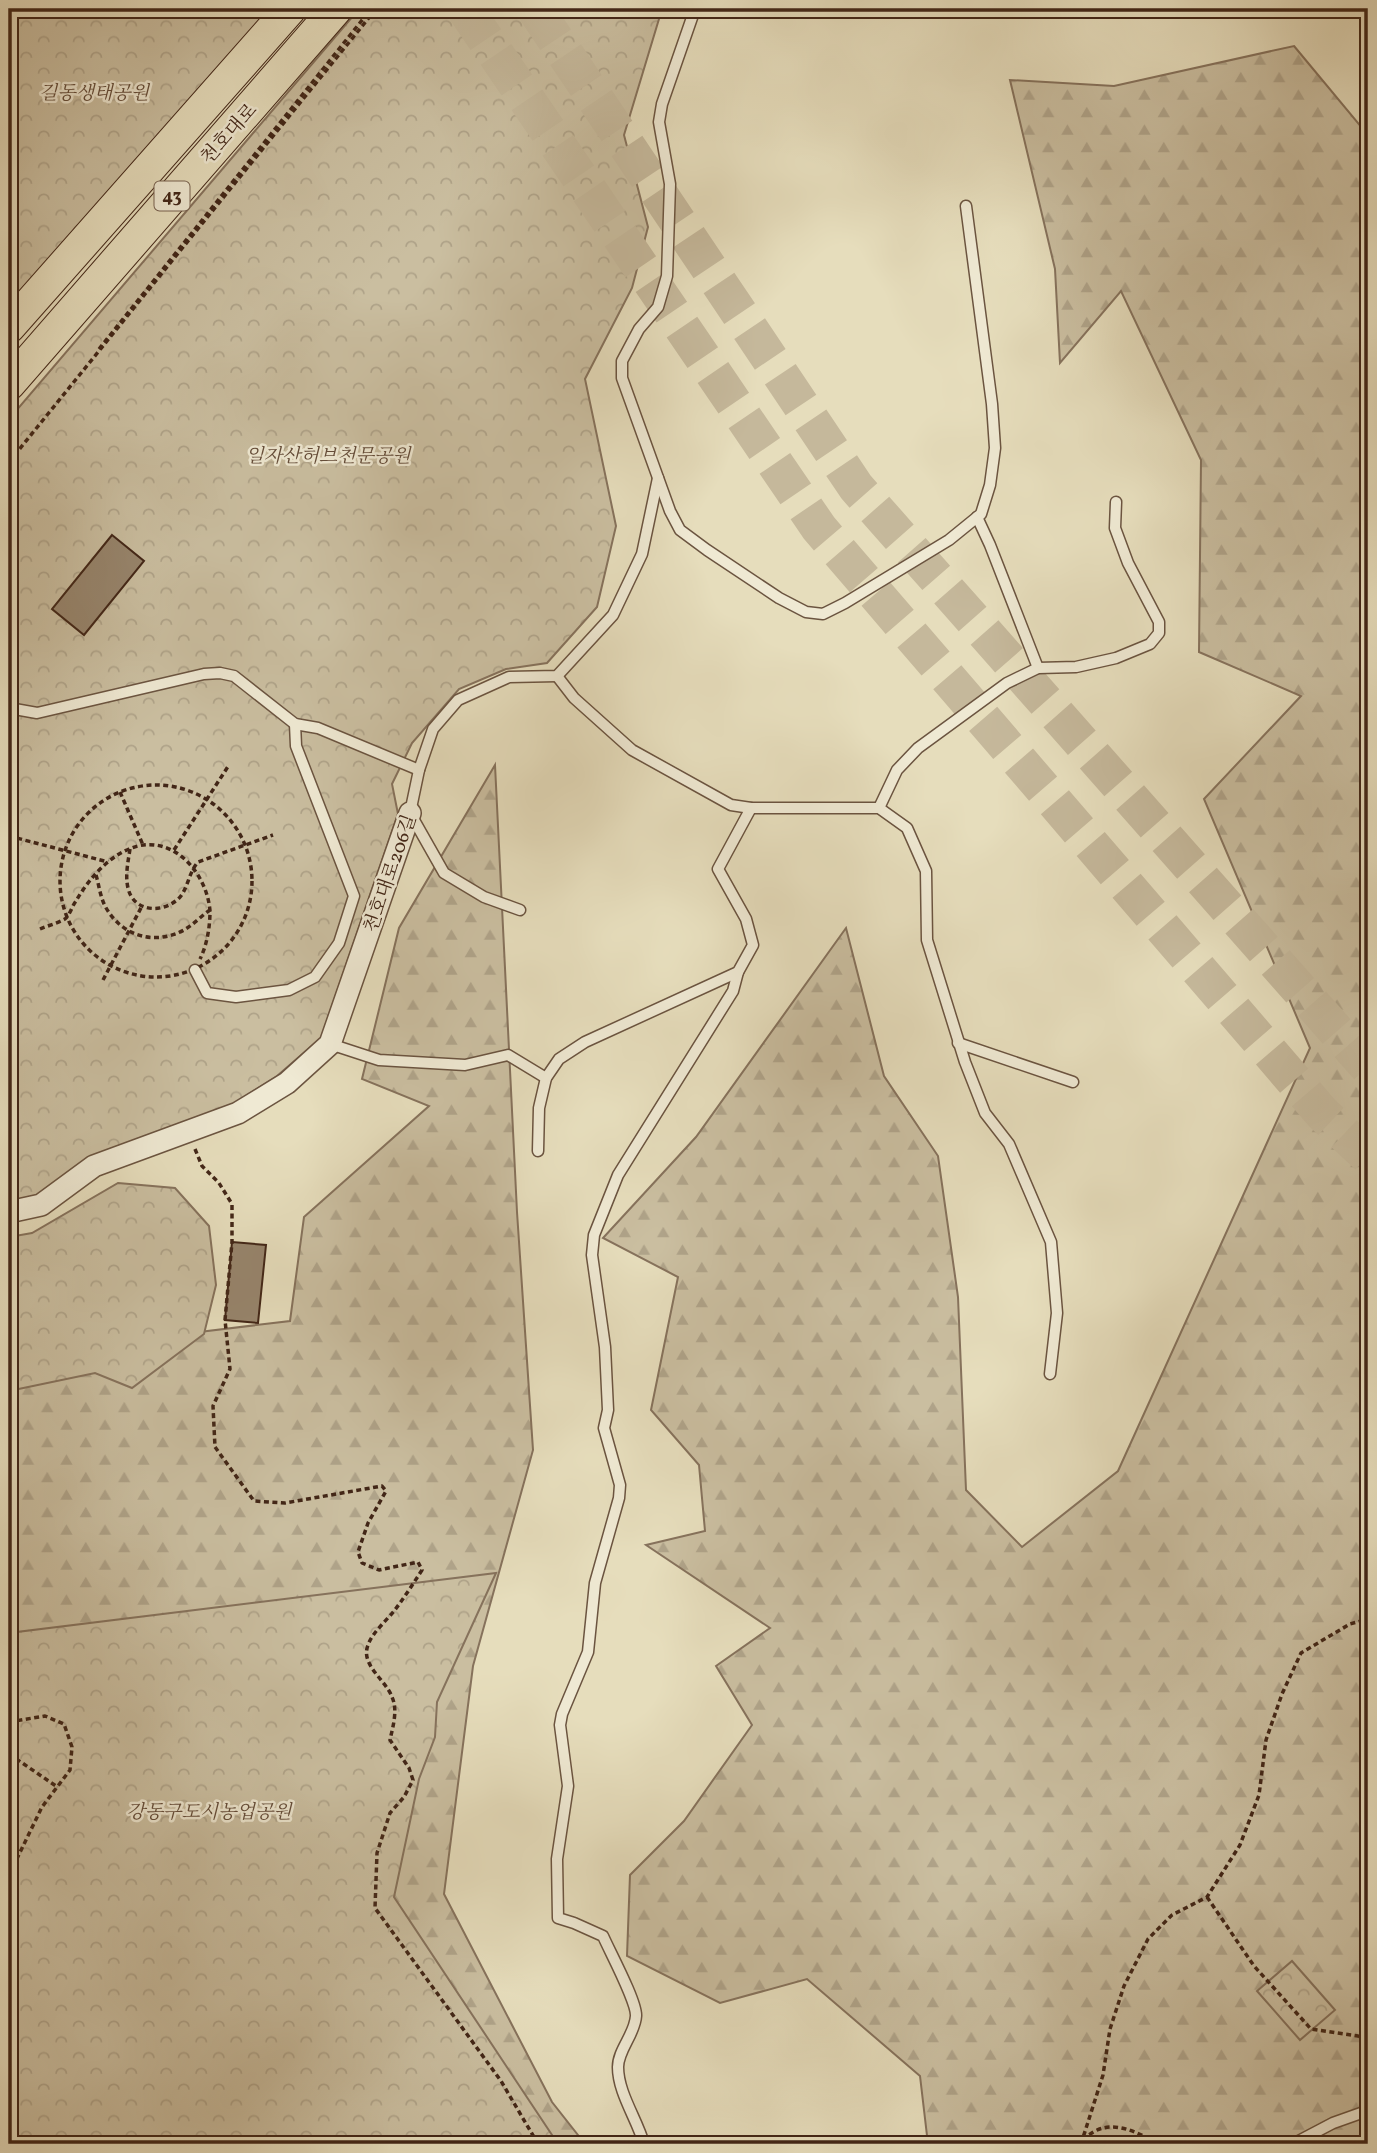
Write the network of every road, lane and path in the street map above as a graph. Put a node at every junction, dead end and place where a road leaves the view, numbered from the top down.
1 (290, 9) edge
2 (336, 9) edge
3 (373, 9) edge
4 (695, 9) edge
5 (966, 206) dead end
6 (9, 327) edge
7 (9, 384) edge
8 (9, 461) edge
9 (658, 477) junction
10 (1116, 502) dead end
11 (977, 517) junction
12 (1038, 668) junction
13 (557, 676) junction
14 (9, 708) edge
15 (295, 724) junction
16 (229, 765) dead end
17 (419, 770) junction
18 (120, 792) junction
19 (207, 799) junction
20 (751, 808) junction
21 (879, 808) junction
22 (410, 813) junction
23 (273, 835) dead end
24 (9, 836) edge
25 (246, 845) junction
26 (143, 846) junction
27 (130, 848) junction
28 (65, 850) junction
29 (174, 850) junction
30 (108, 862) junction
31 (193, 867) junction
32 (96, 874) junction
33 (142, 906) junction
34 (210, 910) junction
35 (520, 910) dead end
36 (67, 918) junction
37 (40, 929) dead end
38 (128, 932) junction
39 (110, 967) junction
40 (195, 970) junction
41 (738, 972) junction
42 (103, 980) dead end
43 (958, 1042) junction
44 (330, 1044) junction
45 (546, 1078) junction
46 (1073, 1082) dead end
47 (186, 1132) junction
48 (538, 1152) dead end
49 (9, 1212) edge
50 (1050, 1374) dead end
51 (1368, 1619) edge
52 (9, 1722) edge
53 (9, 1754) edge
54 (56, 1786) junction
55 (9, 1875) edge
56 (1207, 1897) junction
57 (1368, 2041) edge
58 (1368, 2113) edge
59 (1082, 2142) edge
60 (538, 2144) edge
61 (645, 2144) edge
62 (1075, 2144) edge
63 (1160, 2144) edge
64 (1293, 2144) edge

1 - 6 main road, 천호대로 / 43
2 - 7 main road, 천호대로 / 43
3 - 8 path
4 - 9 lane
5 - 11 lane
9 - 11 lane
9 - 13 lane
10 - 12 lane
11 - 12 lane
12 - 21 lane
13 - 17 lane, 천호대로206길
13 - 20 lane
14 - 15 lane
15 - 17 lane
15 - 40 lane
16 - 19 path
17 - 22 lane, 천호대로206길
18 - 19 path
18 - 26 path
18 - 28 path
19 - 25 path
19 - 29 path
20 - 21 lane
20 - 41 lane
21 - 43 lane
22 - 35 lane
22 - 44 street, 천호대로206길
23 - 25 path
24 - 28 path
25 - 31 path
25 - 40 path
26 - 27 path
26 - 29 path
27 - 30 path
27 - 33 path
28 - 30 path
28 - 36 path
29 - 31 path
30 - 32 path
31 - 33 path
31 - 34 path
32 - 36 path
32 - 38 path
33 - 38 path
34 - 38 path
34 - 40 path
36 - 37 path
36 - 39 path
38 - 39 path
39 - 40 path
39 - 42 path
41 - 45 lane
41 - 61 lane
43 - 46 lane
43 - 50 lane
44 - 45 lane
44 - 47 street, 천호대로206길
45 - 48 lane
47 - 49 street, 천호대로206길
47 - 60 path
51 - 56 path
52 - 54 path
53 - 54 path
54 - 55 path
56 - 57 path
56 - 59 path
58 - 64 lane
59 - 62 path
59 - 63 path

